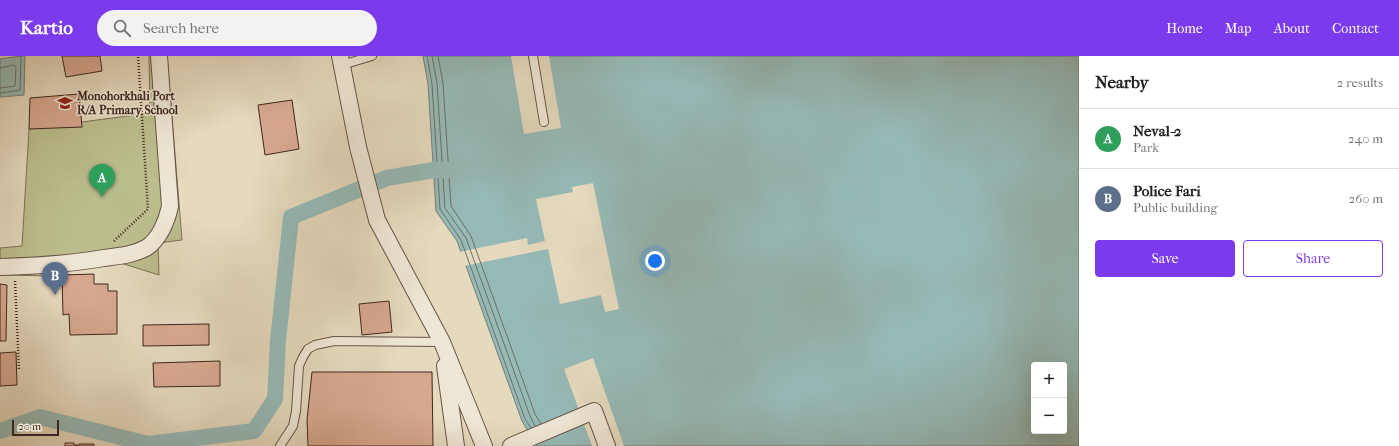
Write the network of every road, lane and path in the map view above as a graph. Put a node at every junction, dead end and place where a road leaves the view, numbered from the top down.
1 (138, 56) edge
2 (159, 56) edge
3 (372, 56) edge
4 (533, 56) edge
5 (341, 60) edge
6 (544, 122) dead end
7 (113, 242) dead end
8 (0, 267) edge
9 (15, 274) dead end
10 (442, 342) junction
11 (19, 370) dead end
12 (280, 446) edge
13 (456, 446) edge
14 (484, 446) edge
15 (511, 446) edge
16 (607, 446) edge

1 - 7 path
2 - 8 street
3 - 5 lane
4 - 6 lane
5 - 10 street
9 - 11 path
10 - 12 lane
10 - 13 street
10 - 14 street
15 - 16 street

